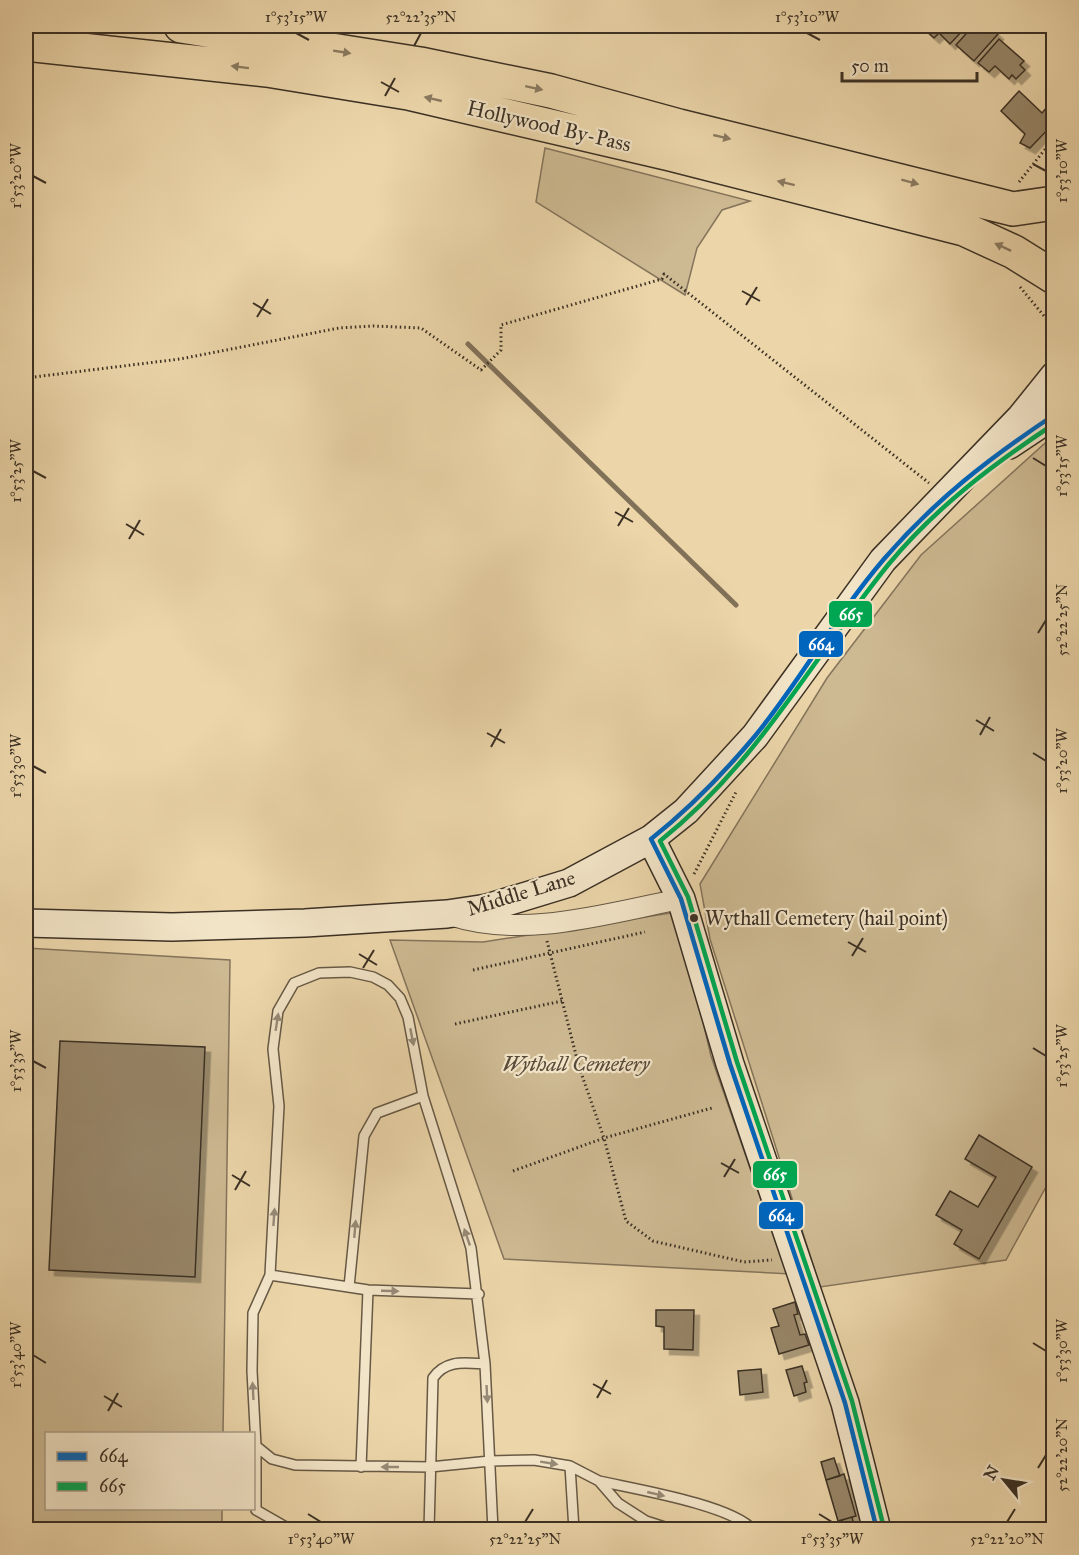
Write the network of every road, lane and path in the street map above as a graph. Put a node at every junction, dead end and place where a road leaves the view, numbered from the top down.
1 (181, 26) edge
2 (26, 44) edge
3 (1053, 203) edge
4 (1053, 277) edge
5 (1053, 376) edge
6 (26, 378) edge
7 (1053, 415) edge
8 (949, 492) junction
9 (651, 839) junction
10 (681, 899) junction
11 (447, 914) junction
12 (26, 923) edge
13 (542, 925) junction
14 (645, 932) dead end
15 (550, 952) junction
16 (473, 970) dead end
17 (562, 1000) junction
18 (455, 1024) dead end
19 (423, 1096) junction
20 (712, 1108) dead end
21 (604, 1138) junction
22 (513, 1171) dead end
23 (795, 1256) junction
24 (270, 1275) junction
25 (349, 1287) junction
26 (369, 1290) junction
27 (479, 1294) junction
28 (486, 1364) junction
29 (256, 1446) junction
30 (490, 1461) junction
31 (570, 1466) junction
32 (362, 1467) junction
33 (430, 1467) junction
34 (600, 1481) junction
35 (291, 1530) edge
36 (429, 1530) edge
37 (493, 1530) edge
38 (574, 1530) edge
39 (674, 1530) edge
40 (753, 1530) edge
41 (877, 1530) edge

1 -> 3 highway, Hollywood By-Pass
4 -> 2 highway, Hollywood By-Pass
5 - 8 street, Middle Lane
6 - 8 path
7 - 8 street, Middle Lane
8 - 9 street, Middle Lane
9 - 10 street
9 - 11 street, Middle Lane
10 - 13 street
10 - 23 street
11 - 12 street, Middle Lane
11 - 13 street
13 - 15 path
14 - 15 path
15 - 16 path
15 - 17 path
17 - 18 path
17 - 21 path
24 -> 19 lane
25 -> 19 lane
27 -> 19 lane
20 - 21 path
21 - 22 path
21 - 23 path
23 - 41 street
24 - 25 lane
29 -> 24 lane
25 - 26 lane
26 -> 27 lane
26 - 32 lane
27 - 28 lane
28 -> 30 lane
28 - 33 lane
29 - 32 lane
29 - 35 lane
30 -> 31 lane
30 - 33 lane
30 - 37 lane
31 - 34 lane
31 - 38 lane
33 -> 32 lane
33 - 36 lane
34 - 39 lane
34 -> 40 lane

